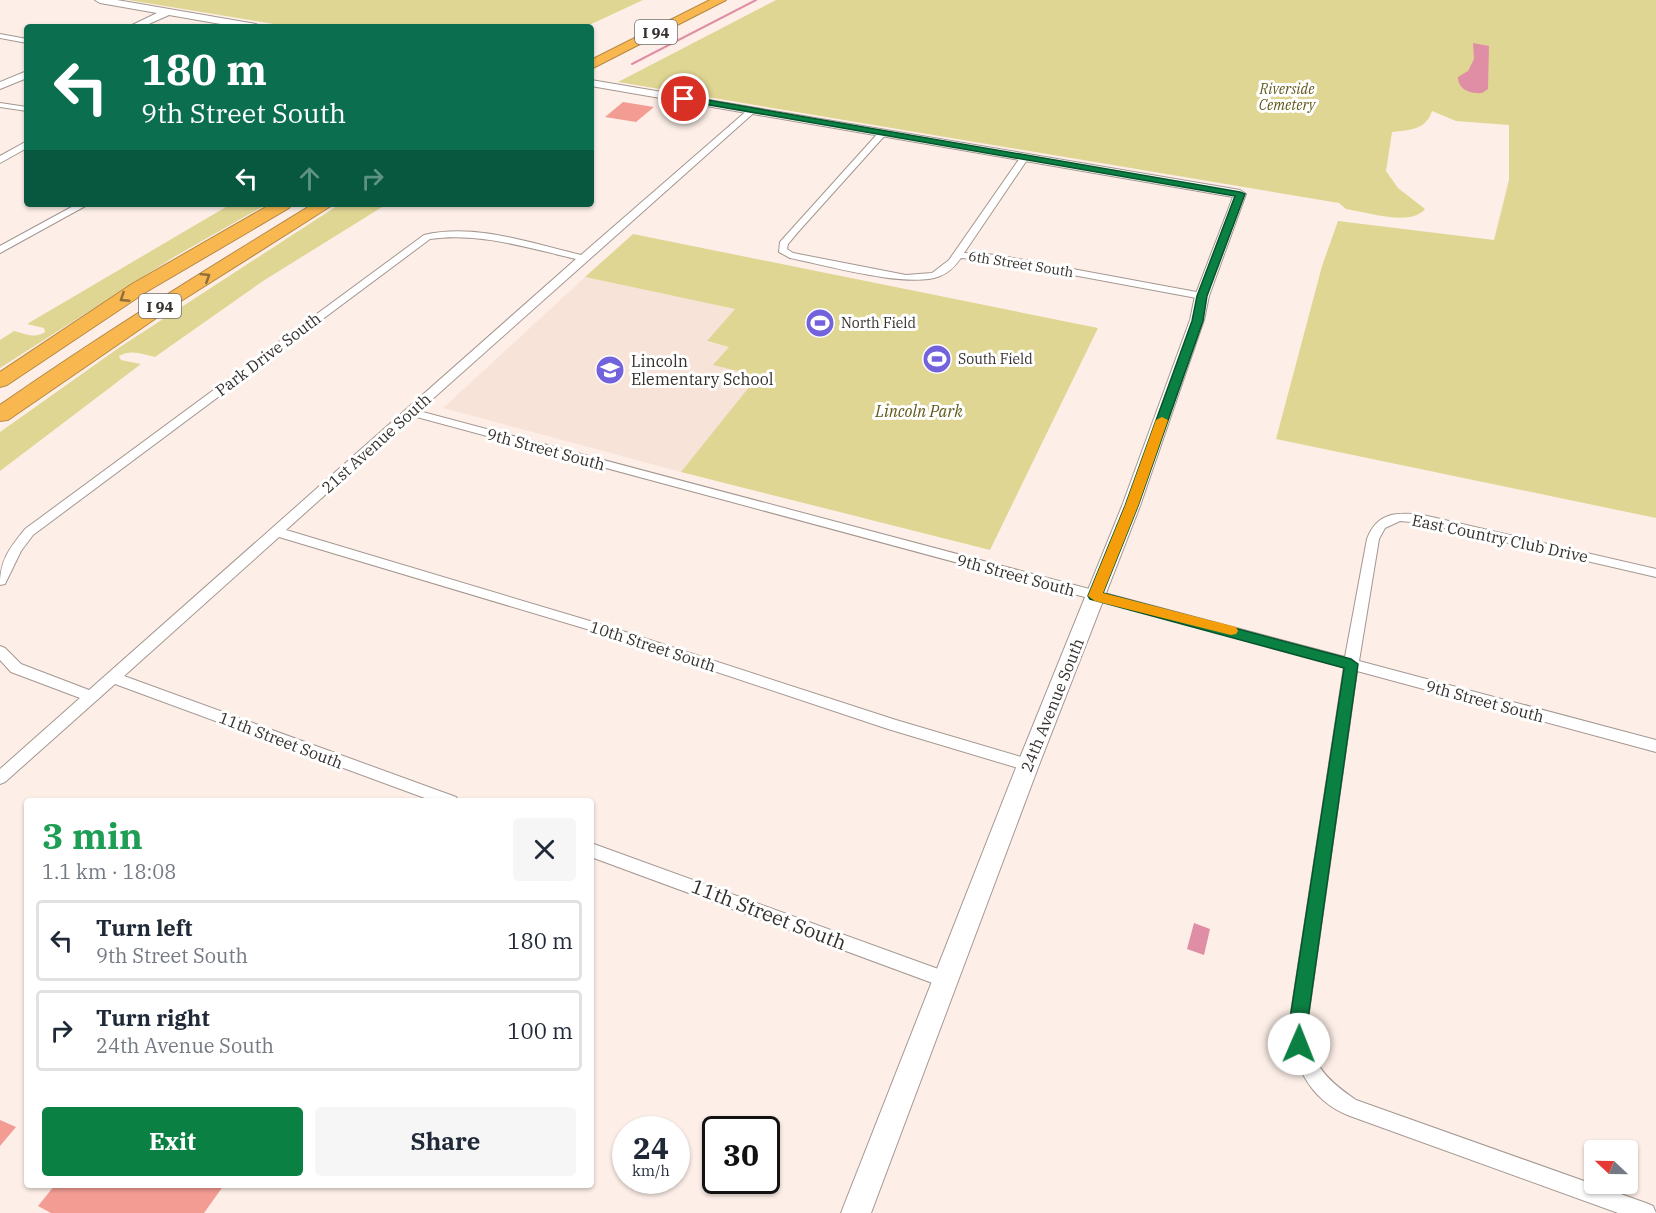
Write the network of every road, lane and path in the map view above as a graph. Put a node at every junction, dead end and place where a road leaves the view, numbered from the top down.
1 (100, 0) edge
2 (692, 0) edge
3 (720, 0) edge
4 (168, 12) junction
5 (644, 23) dead end
6 (140, 24) edge
7 (238, 24) edge
8 (0, 36) edge
9 (24, 40) edge
10 (594, 63) edge
11 (24, 75) edge
12 (594, 84) edge
13 (0, 86) edge
14 (0, 105) edge
15 (24, 109) edge
16 (753, 110) junction
17 (883, 133) junction
18 (24, 146) edge
19 (1025, 157) junction
20 (0, 160) edge
21 (79, 207) edge
22 (278, 207) edge
23 (320, 207) edge
24 (0, 250) edge
25 (958, 255) junction
26 (583, 258) junction
27 (1202, 296) junction
28 (104, 343) junction
29 (0, 381) edge
30 (411, 412) junction
31 (0, 415) edge
32 (0, 425) edge
33 (277, 532) junction
34 (1656, 573) edge
35 (0, 581) edge
36 (1095, 596) junction
37 (0, 651) edge
38 (1351, 664) junction
39 (112, 677) junction
40 (90, 696) junction
41 (1656, 747) edge
42 (1028, 765) junction
43 (0, 778) edge
44 (442, 798) edge
45 (594, 851) edge
46 (946, 980) junction
47 (856, 1213) edge
48 (1646, 1213) edge

1 - 4 street
2 - 5 highway, I 94
3 - 10 highway, I 94
4 - 6 street
4 - 7 street
8 - 9 street
11 - 13 street
12 - 16 street
14 - 15 street
16 - 17 street
16 - 26 street, 21st Avenue South
17 - 19 street
17 - 25 street, 6th Street South
18 - 20 street
19 - 25 street
19 - 27 street, 24th Avenue South
21 - 24 street
22 -> 29 highway, I 94
28 -> 23 highway, I 94
25 - 27 street, 6th Street South
26 - 30 street, 21st Avenue South
26 - 35 street, Park Drive South
27 - 36 street, 24th Avenue South
28 - 31 highway, I 94
28 - 32 highway
30 - 33 street, 21st Avenue South
30 - 36 street, 9th Street South
33 - 39 street, 21st Avenue South
33 - 42 street, 10th Street South
34 - 38 street, East Country Club Drive
36 - 38 street, 9th Street South
36 - 42 street, 24th Avenue South
37 - 40 street
38 - 41 street, 9th Street South
38 - 48 street, East Country Club Drive
39 - 40 street, 21st Avenue South
39 - 44 street, 11th Street South
40 - 43 street, 21st Avenue South
42 - 46 street, 24th Avenue South
45 - 46 street, 11th Street South
46 - 47 street, 24th Avenue South

